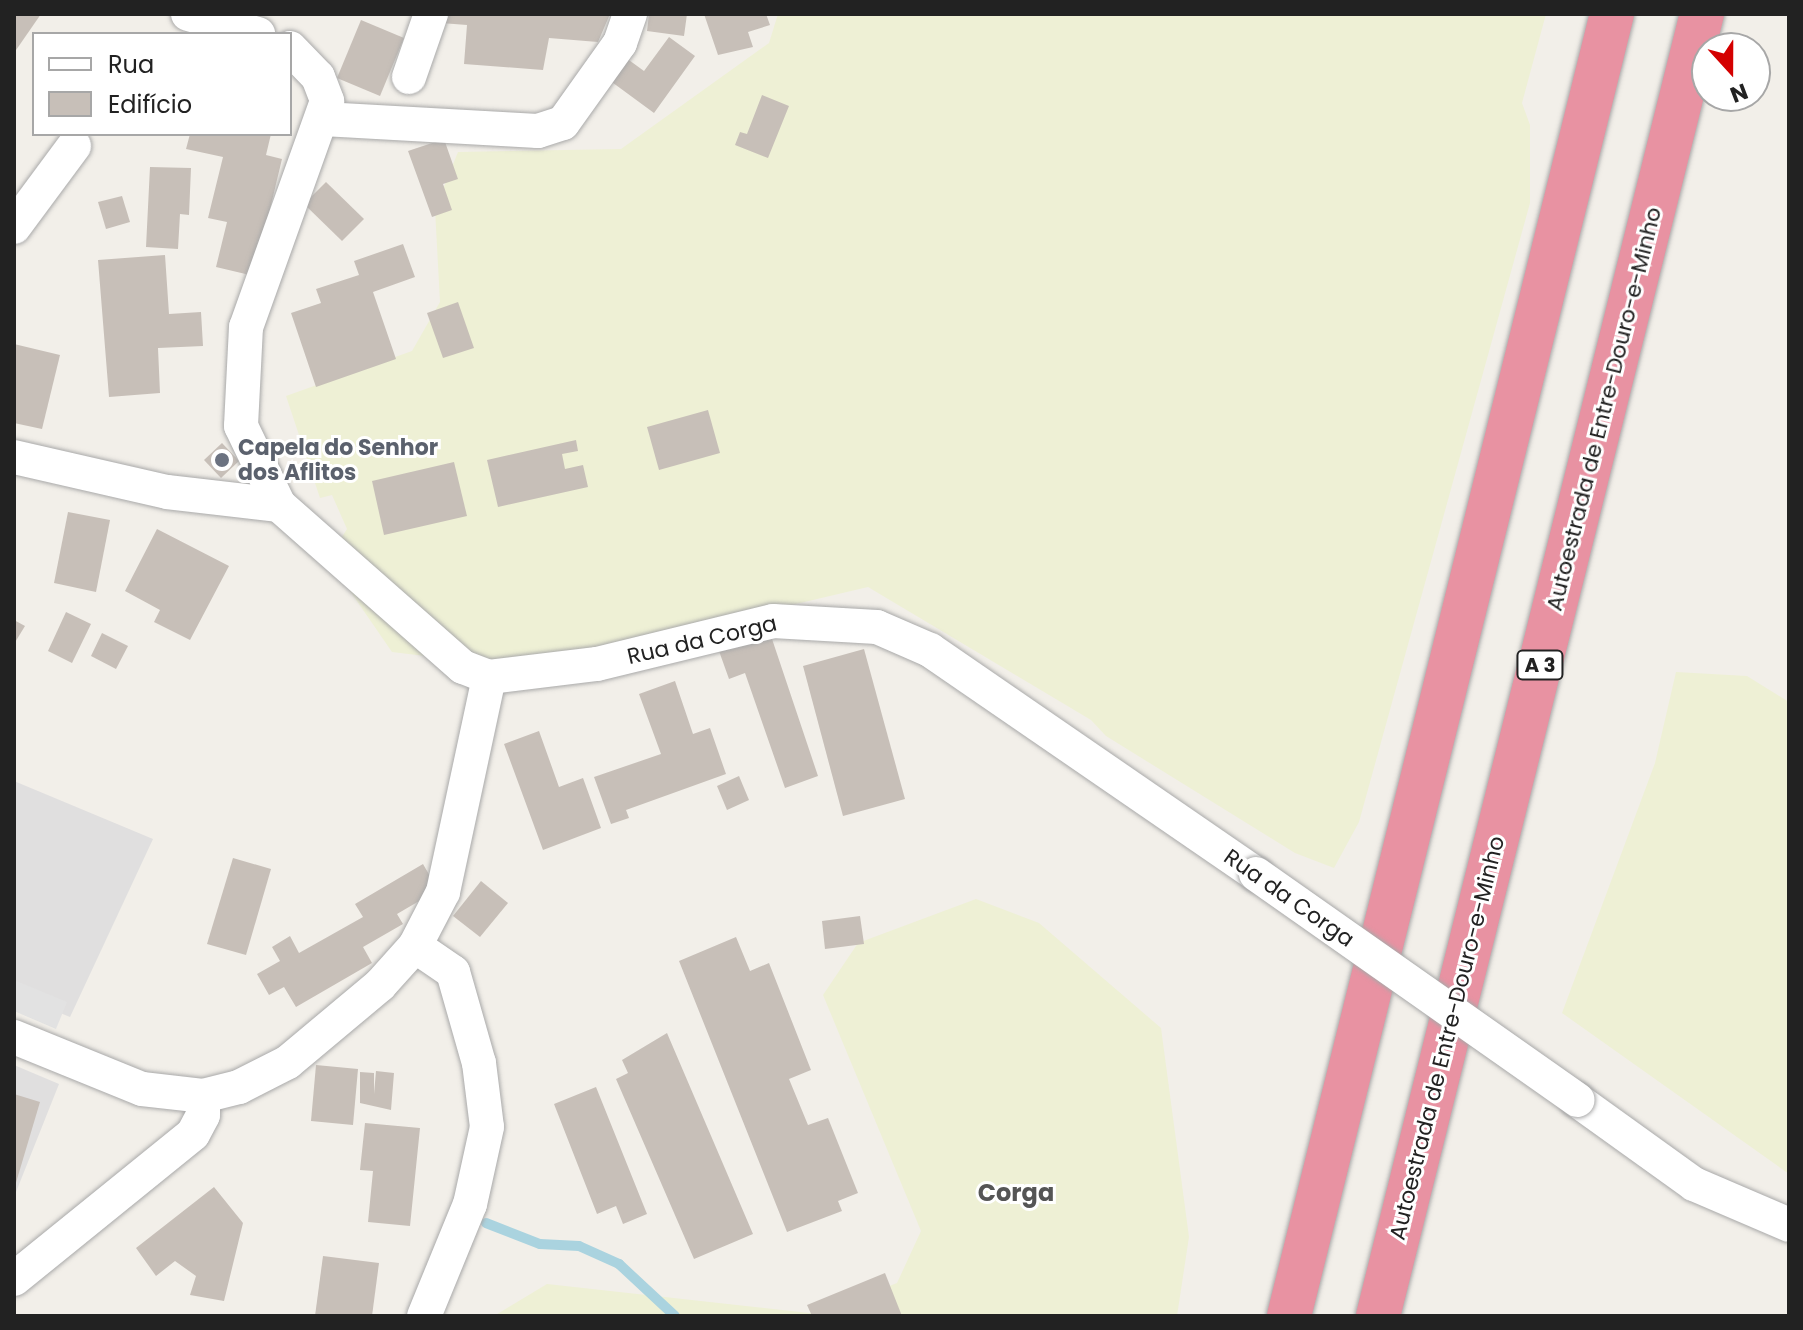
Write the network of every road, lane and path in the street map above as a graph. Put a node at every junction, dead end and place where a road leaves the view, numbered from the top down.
1 (188, 14) edge
2 (431, 14) edge
3 (630, 14) edge
4 (1612, 14) edge
5 (1702, 14) edge
6 (251, 32) edge
7 (292, 50) edge
8 (409, 77) dead end
9 (323, 119) junction
10 (74, 146) dead end
11 (14, 227) edge
12 (14, 457) edge
13 (279, 505) junction
14 (489, 677) junction
15 (415, 946) junction
16 (14, 1037) edge
17 (203, 1096) junction
18 (1789, 1225) edge
19 (14, 1279) edge
20 (424, 1316) edge
21 (1289, 1316) edge
22 (1378, 1316) edge

1 - 6 street
2 - 8 street
3 - 9 street
4 - 21 highway
5 - 22 highway, Autoestrada de Entre-Douro-e-Minho / A 3
7 - 9 street
9 - 13 street
10 - 11 street
12 - 13 street
13 - 14 street
14 - 15 street
14 - 18 street, Rua da Corga, bridge
15 - 17 street
15 - 20 street
16 - 17 street
17 - 19 street

